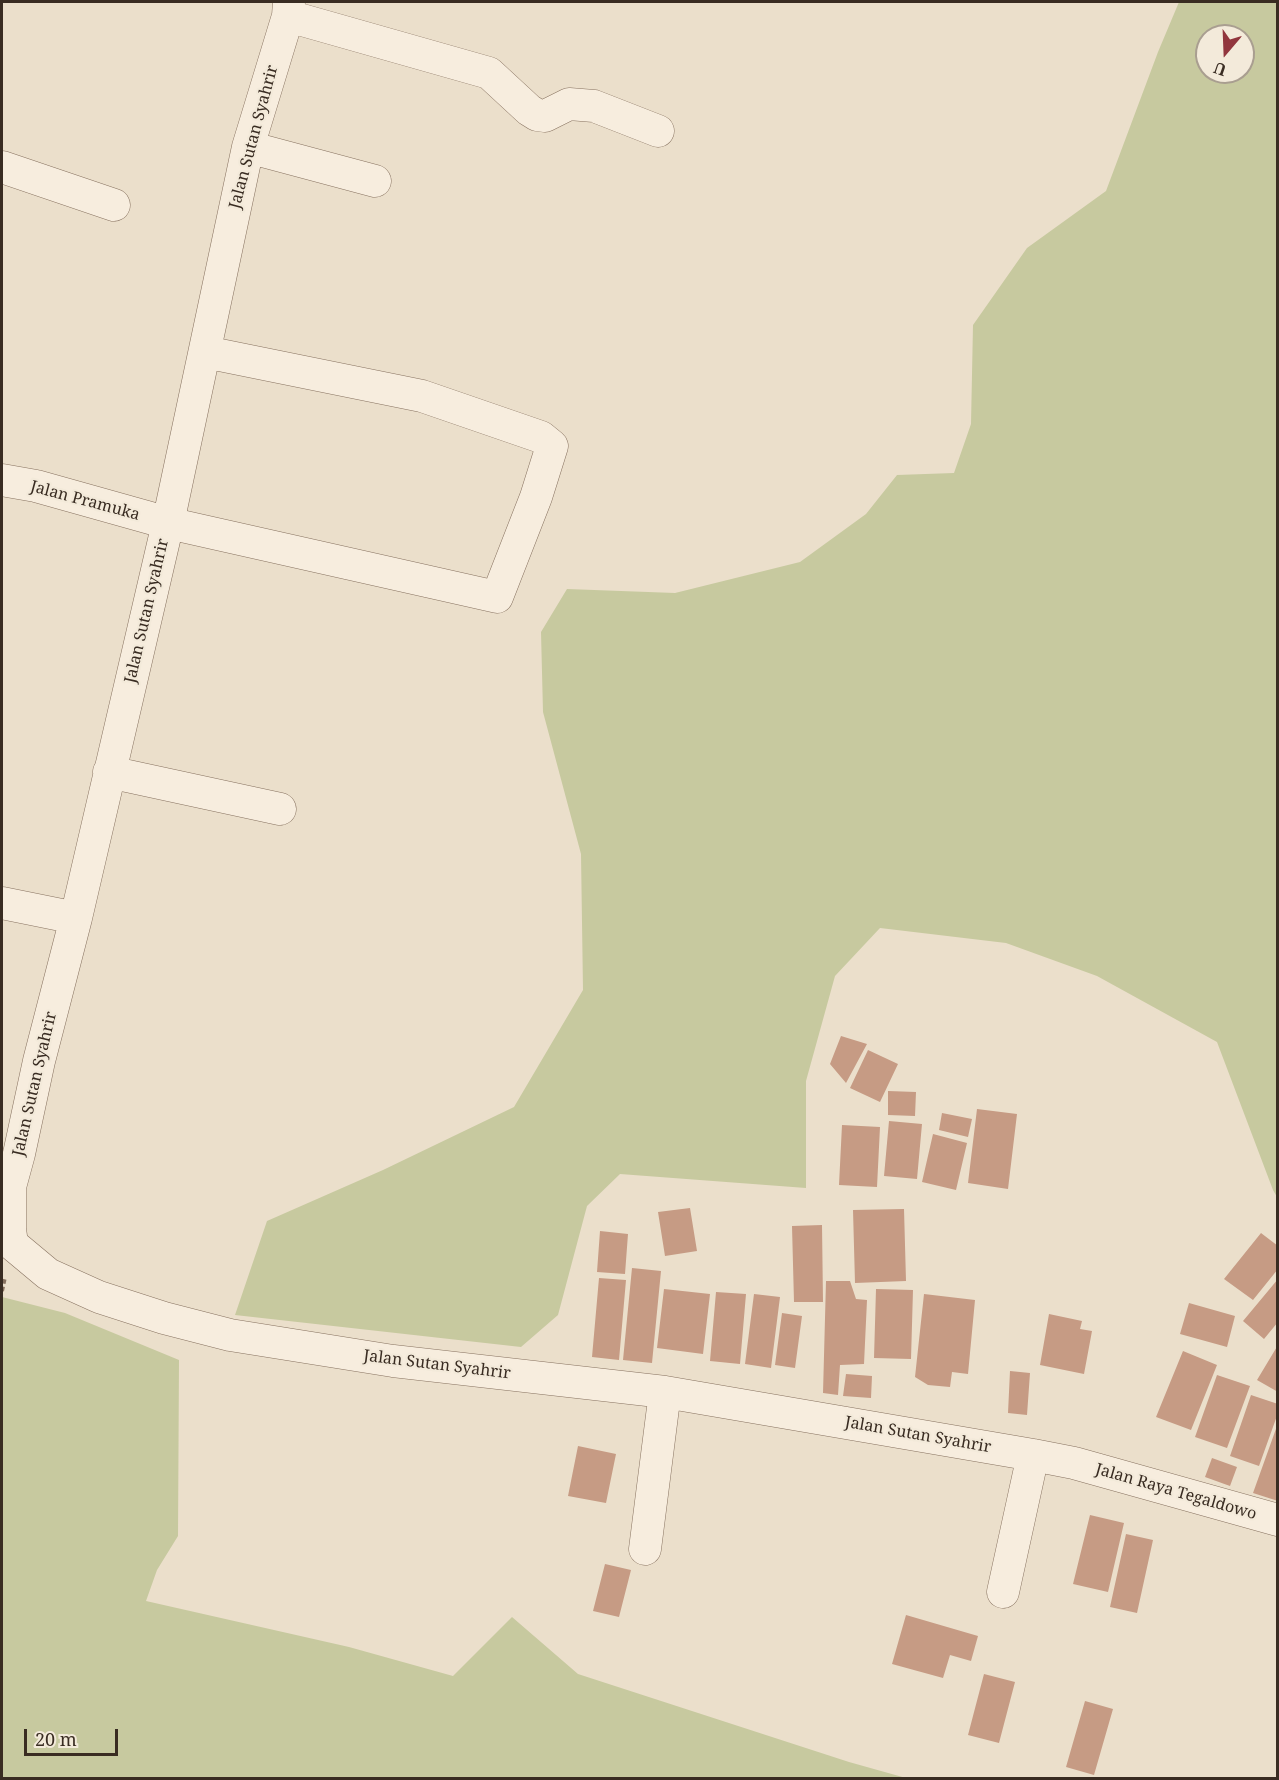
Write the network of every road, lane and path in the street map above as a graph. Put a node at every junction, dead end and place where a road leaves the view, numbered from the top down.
1 (288, 9) edge
2 (658, 131) dead end
3 (248, 147) junction
4 (2, 167) edge
5 (375, 181) dead end
6 (114, 205) dead end
7 (205, 352) junction
8 (2, 480) edge
9 (168, 523) junction
10 (109, 772) junction
11 (280, 809) dead end
12 (2, 903) edge
13 (76, 918) junction
14 (7, 1194) edge
15 (6, 1229) edge
16 (665, 1392) junction
17 (1033, 1455) junction
18 (1074, 1463) joint
19 (1278, 1520) edge
20 (645, 1549) dead end
21 (1003, 1592) dead end

1 - 2 street
1 - 3 street, Jalan Sutan Syahrir
3 - 5 street
3 - 7 street, Jalan Sutan Syahrir
4 - 6 street
7 - 9 street, Jalan Sutan Syahrir
7 - 9 street, Jalan Pramuka
8 - 9 street, Jalan Pramuka
9 - 10 street, Jalan Sutan Syahrir
10 - 11 street
10 - 13 street, Jalan Sutan Syahrir
12 - 13 street
13 - 14 street, Jalan Sutan Syahrir
14 - 15 street, Jalan Sutan Syahrir
15 - 16 street, Jalan Sutan Syahrir
16 - 17 street, Jalan Sutan Syahrir
16 - 20 street
17 - 18 street, Jalan Sutan Syahrir
17 - 21 street
18 - 19 street, Jalan Raya Tegaldowo

